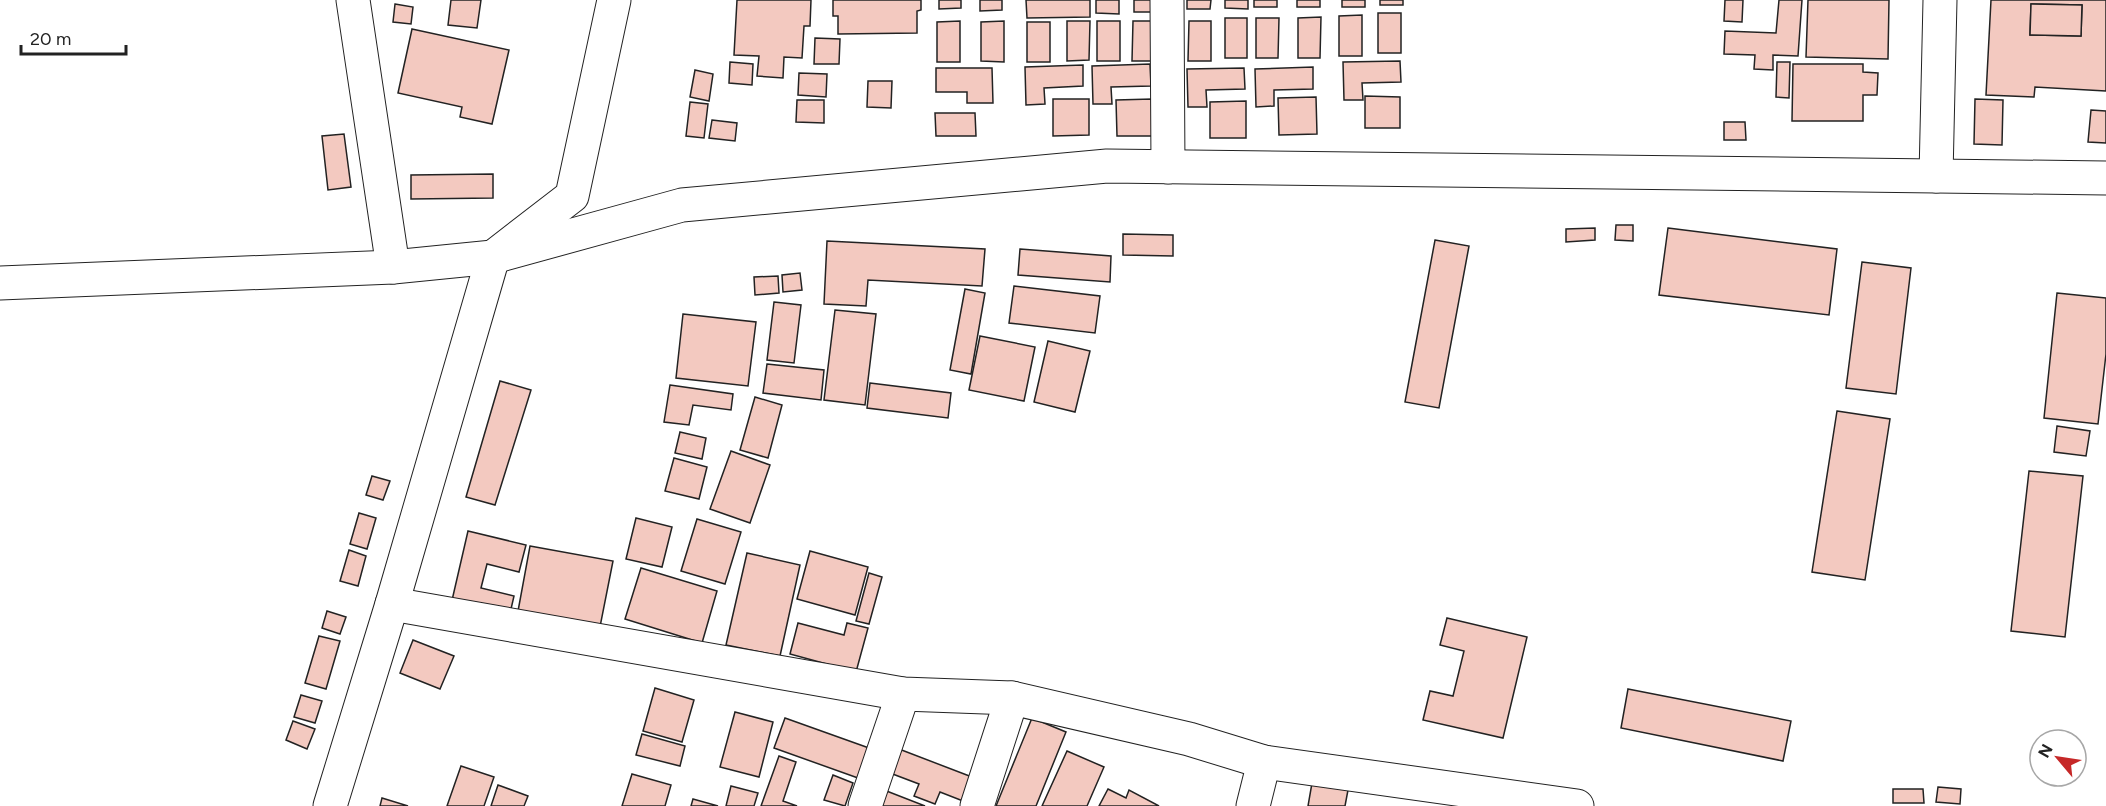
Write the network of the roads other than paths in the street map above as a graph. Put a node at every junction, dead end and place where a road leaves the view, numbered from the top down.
1 (353, 0) edge
2 (614, 0) edge
3 (1167, 0) edge
4 (1940, 0) edge
5 (1168, 167) junction
6 (1936, 176) junction
7 (2106, 178) edge
8 (493, 257) junction
9 (393, 267) junction
10 (0, 283) edge
11 (392, 604) junction
12 (903, 694) junction
13 (1012, 698) junction
14 (1264, 762) junction
15 (330, 806) edge
16 (865, 806) edge
17 (977, 806) edge
18 (1252, 806) edge
19 (1577, 806) edge

1 - 9 street
2 - 8 street
3 - 5 street
4 - 6 street
5 - 6 street
5 - 8 street
6 - 7 street
8 - 9 street
8 - 11 street
9 - 10 street
11 - 12 street
11 - 15 street
12 - 13 street
12 - 16 street
13 - 14 street
13 - 17 street
14 - 18 street
14 - 19 street

